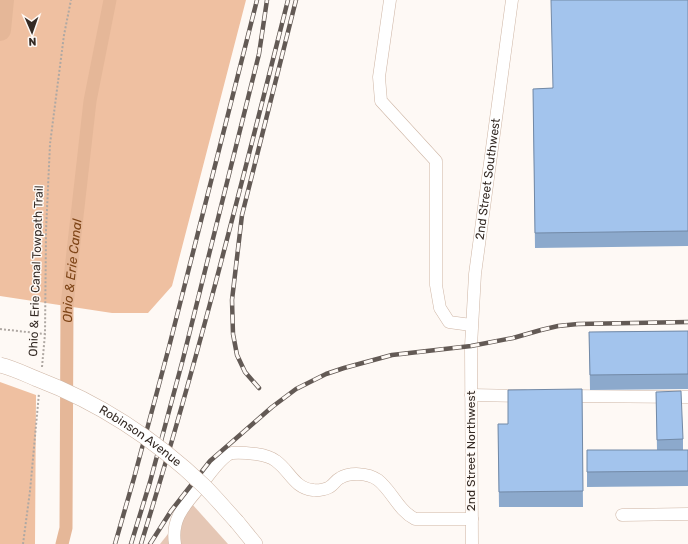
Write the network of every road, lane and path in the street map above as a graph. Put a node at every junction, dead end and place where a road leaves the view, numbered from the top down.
1 (70, 0) edge
2 (390, 0) edge
3 (512, 0) edge
4 (471, 326) junction
5 (0, 329) edge
6 (45, 334) junction
7 (471, 358) joint
8 (0, 365) edge
9 (42, 371) dead end
10 (40, 387) dead end
11 (471, 395) junction
12 (533, 396) edge
13 (556, 396) edge
14 (688, 397) edge
15 (688, 514) edge
16 (622, 515) dead end
17 (472, 519) junction
18 (23, 544) edge
19 (175, 544) edge
20 (255, 544) edge
21 (472, 544) edge

1 - 6 path, Ohio & Erie Canal Towpath Trail
2 - 4 street
3 - 4 street, 2nd Street Southwest
4 - 7 street, 2nd Street Southwest
5 - 6 path
6 - 9 path, Ohio & Erie Canal Towpath Trail
7 - 11 street, 2nd Street Northwest
8 - 20 main road, Robinson Avenue, bridge
10 - 18 path
11 - 12 street
11 - 17 street, 2nd Street Northwest
13 - 14 street
15 - 16 street
17 - 19 street
17 - 21 street, 2nd Street Northwest

